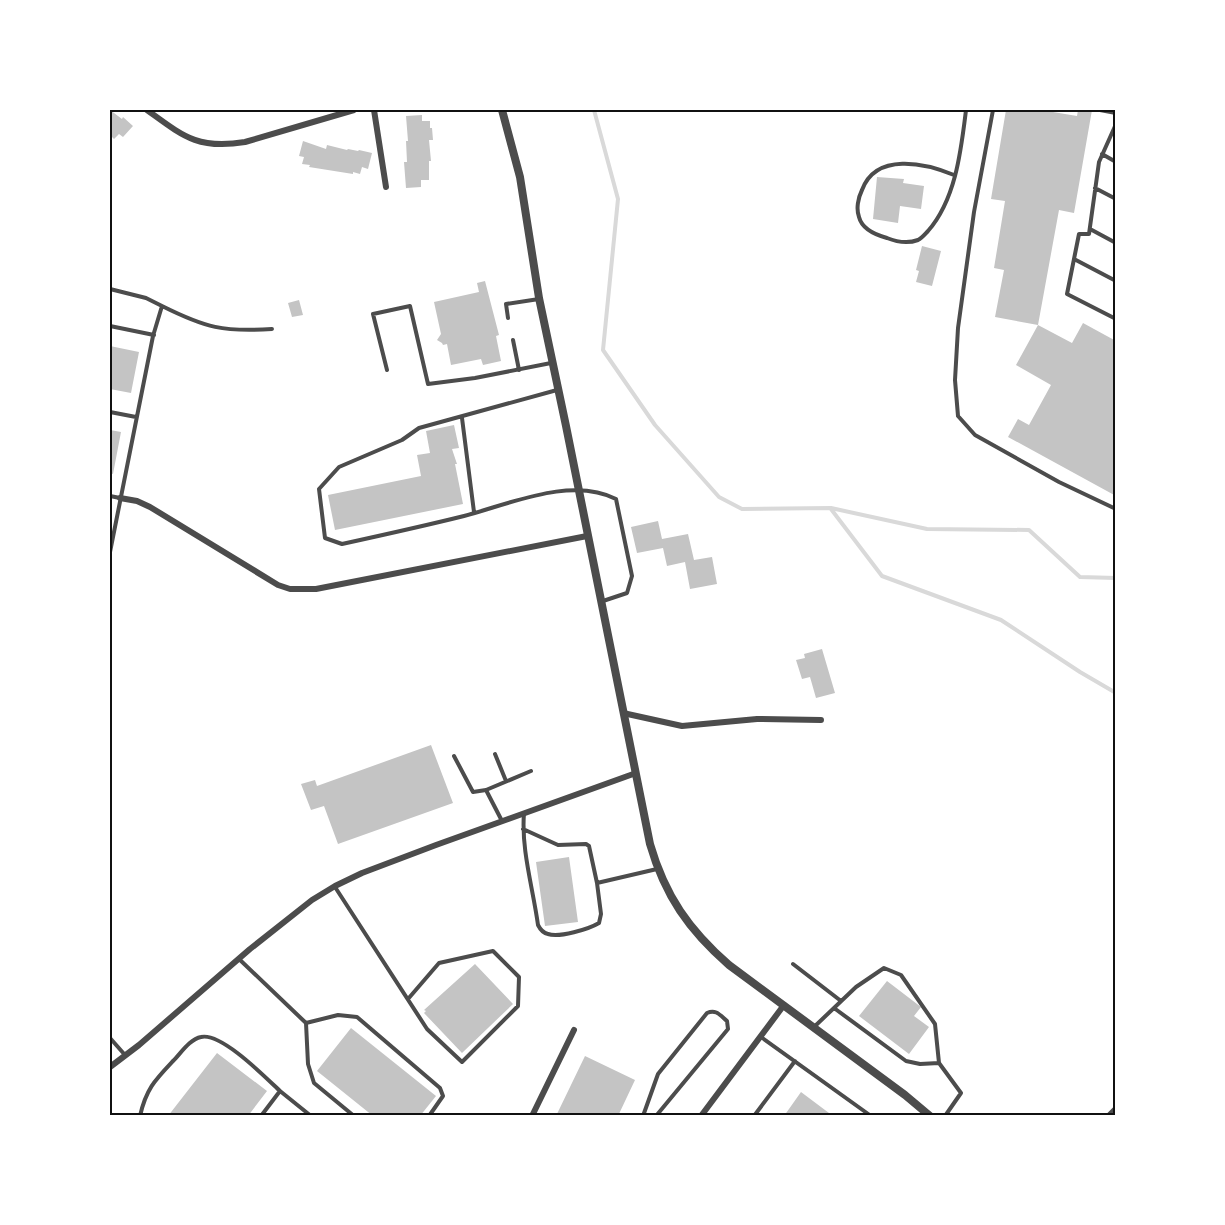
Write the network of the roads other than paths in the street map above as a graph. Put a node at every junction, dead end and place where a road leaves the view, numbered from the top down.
1 (147, 110) edge
2 (354, 110) edge
3 (374, 110) edge
4 (502, 110) edge
5 (966, 110) edge
6 (993, 110) edge
7 (1100, 110) edge
8 (1116, 113) edge
9 (1115, 125) edge
10 (1102, 154) junction
11 (1116, 162) edge
12 (954, 175) junction
13 (386, 186) dead end
14 (1095, 188) junction
15 (1116, 199) edge
16 (1090, 229) junction
17 (1116, 243) edge
18 (1074, 259) junction
19 (1116, 281) edge
20 (110, 289) edge
21 (539, 298) junction
22 (162, 306) junction
23 (508, 318) dead end
24 (1116, 319) edge
25 (110, 326) edge
26 (272, 329) dead end
27 (154, 334) junction
28 (513, 340) dead end
29 (552, 363) junction
30 (387, 370) dead end
31 (519, 370) junction
32 (558, 390) junction
33 (110, 412) edge
34 (136, 417) junction
35 (462, 418) junction
36 (578, 490) junction
37 (110, 496) edge
38 (120, 498) junction
39 (1116, 509) edge
40 (474, 513) junction
41 (587, 536) junction
42 (110, 552) edge
43 (600, 602) junction
44 (623, 713) junction
45 (821, 720) dead end
46 (495, 754) dead end
47 (454, 756) dead end
48 (531, 771) dead end
49 (636, 773) junction
50 (506, 781) junction
51 (486, 790) junction
52 (524, 813) junction
53 (502, 821) junction
54 (523, 829) junction
55 (657, 869) junction
56 (597, 883) junction
57 (335, 886) junction
58 (238, 959) junction
59 (793, 964) dead end
60 (408, 999) junction
61 (841, 1001) junction
62 (784, 1005) junction
63 (834, 1008) junction
64 (306, 1023) junction
65 (813, 1028) junction
66 (574, 1030) dead end
67 (761, 1037) junction
68 (110, 1038) edge
69 (125, 1055) junction
70 (795, 1061) junction
71 (939, 1063) junction
72 (110, 1067) edge
73 (280, 1090) junction
74 (1116, 1110) edge
75 (305, 1114) edge
76 (140, 1116) edge
77 (261, 1116) edge
78 (311, 1116) edge
79 (354, 1116) edge
80 (429, 1116) edge
81 (532, 1116) edge
82 (643, 1116) edge
83 (656, 1116) edge
84 (701, 1116) edge
85 (754, 1116) edge
86 (871, 1116) edge
87 (930, 1116) edge
88 (945, 1116) edge
89 (1110, 1116) edge

1 - 2 street
3 - 13 street
4 - 21 street
5 - 12 lane
6 - 39 lane
7 - 8 lane
9 - 10 lane
10 - 11 lane
10 - 14 lane
12 - 12 lane
14 - 15 lane
14 - 16 lane
16 - 17 lane
16 - 18 lane
18 - 19 lane
18 - 24 lane
20 - 22 lane
21 - 23 lane
21 - 29 street
22 - 26 lane
22 - 27 lane
25 - 27 lane
27 - 34 lane
28 - 31 lane
29 - 31 lane
29 - 32 street
30 - 31 lane
32 - 35 lane
32 - 36 street
33 - 34 lane
34 - 38 lane
35 - 40 lane
35 - 40 lane
36 - 40 lane
36 - 41 street
36 - 43 lane
37 - 38 lane
38 - 41 street
38 - 42 lane
41 - 43 street
43 - 44 street
44 - 45 street
44 - 49 street
46 - 50 lane
47 - 51 lane
48 - 50 lane
49 - 52 street
49 - 55 street
50 - 51 lane
51 - 53 lane
52 - 53 street
52 - 54 lane
53 - 57 street
54 - 56 lane
54 - 56 lane
55 - 56 lane
55 - 62 street
57 - 58 street
57 - 60 lane
58 - 64 lane
58 - 69 street
59 - 61 lane
60 - 60 lane
61 - 63 lane
61 - 71 lane
62 - 65 street
62 - 67 street
63 - 65 lane
63 - 71 lane
64 - 79 lane
64 - 80 lane
65 - 87 street
66 - 81 street
67 - 70 lane
67 - 84 street
68 - 69 lane
69 - 72 street
70 - 85 lane
70 - 86 lane
71 - 88 lane
73 - 75 lane
73 - 76 lane
73 - 77 lane
74 - 89 street
75 - 78 lane
82 - 83 lane

